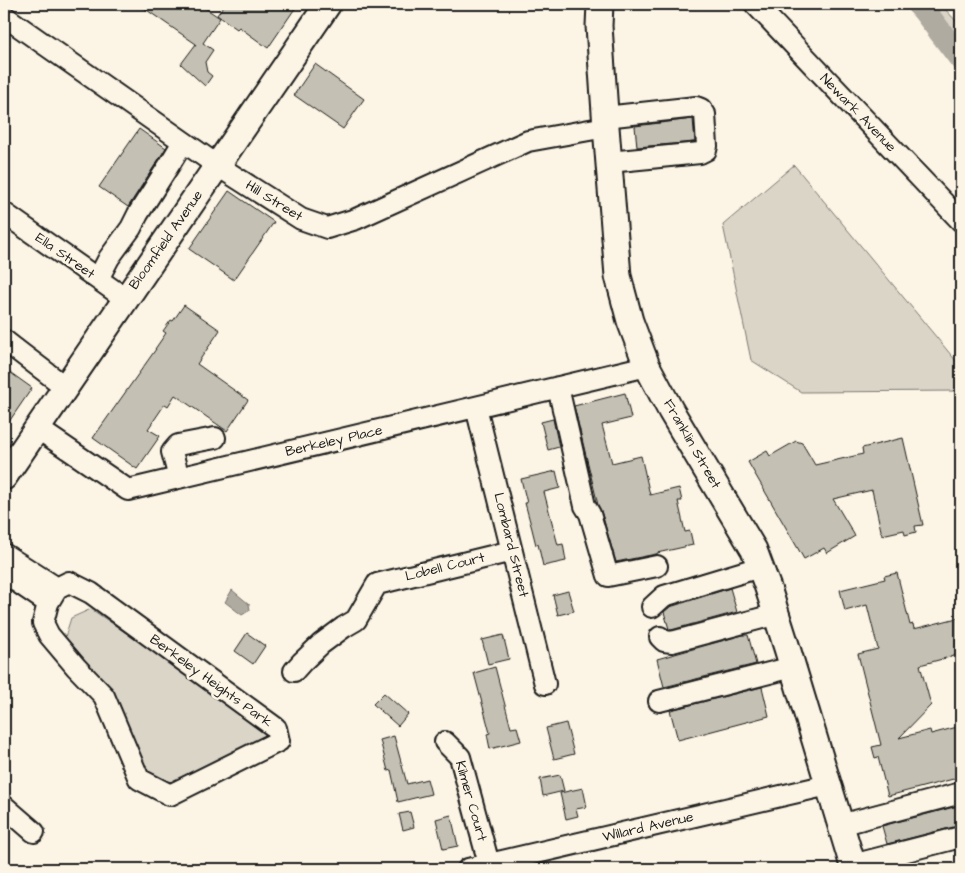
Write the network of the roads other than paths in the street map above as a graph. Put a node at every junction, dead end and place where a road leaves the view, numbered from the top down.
1 (600, 4) edge
2 (755, 4) edge
3 (320, 7) edge
4 (4, 16) edge
5 (606, 122) junction
6 (183, 142) junction
7 (609, 162) junction
8 (218, 166) junction
9 (4, 213) edge
10 (961, 221) edge
11 (98, 279) junction
12 (126, 299) junction
13 (4, 340) edge
14 (647, 366) junction
15 (65, 387) junction
16 (558, 388) junction
17 (476, 407) junction
18 (37, 428) junction
19 (215, 438) dead end
20 (4, 477) edge
21 (179, 478) junction
22 (512, 550) junction
23 (4, 554) edge
24 (657, 566) dead end
25 (760, 567) junction
26 (4, 573) edge
27 (52, 596) junction
28 (652, 608) dead end
29 (777, 614) junction
30 (660, 637) dead end
31 (793, 666) junction
32 (294, 671) dead end
33 (545, 684) dead end
34 (660, 701) dead end
35 (445, 742) dead end
36 (828, 785) junction
37 (961, 793) edge
38 (4, 806) edge
39 (840, 825) junction
40 (34, 832) dead end
41 (961, 838) edge
42 (489, 864) junction
43 (853, 867) edge
44 (468, 869) edge

1 - 5 main road, Franklin Street
2 - 10 street, Newark Avenue
3 - 8 main road, Bloomfield Avenue
4 - 6 street, Hill Street
5 - 7 main road, Franklin Street
5 - 7 street, Hill Street
5 - 8 street, Hill Street
6 - 8 street, Hill Street
6 - 11 street
7 - 14 main road, Franklin Street
8 - 12 main road, Bloomfield Avenue
9 - 11 street, Ella Street
11 - 12 street, Ella Street
12 - 15 main road, Bloomfield Avenue
13 - 15 street
14 - 16 street, Berkeley Place
14 - 25 main road, Franklin Street
15 - 18 main road, Bloomfield Avenue
16 - 17 street, Berkeley Place
16 - 24 street
17 - 21 street, Berkeley Place
17 - 22 street, Lombard Street
18 - 20 main road, Bloomfield Avenue
18 - 21 street, Berkeley Place
19 - 21 street
22 - 32 street, Lobell Court
22 - 33 street, Lombard Street
23 - 27 street
25 - 28 street
25 - 29 main road, Franklin Street
26 - 27 street
27 - 27 street, Berkeley Heights Park
29 - 30 street
29 - 31 main road, Franklin Street
31 - 34 street
31 - 36 main road, Franklin Street
35 - 42 street, Kilmer Court
36 - 39 main road, Franklin Street
36 - 42 street, Willard Avenue
37 - 39 street
38 - 40 street
39 - 43 main road, Franklin Street
41 - 43 street
42 - 44 street, Willard Avenue

